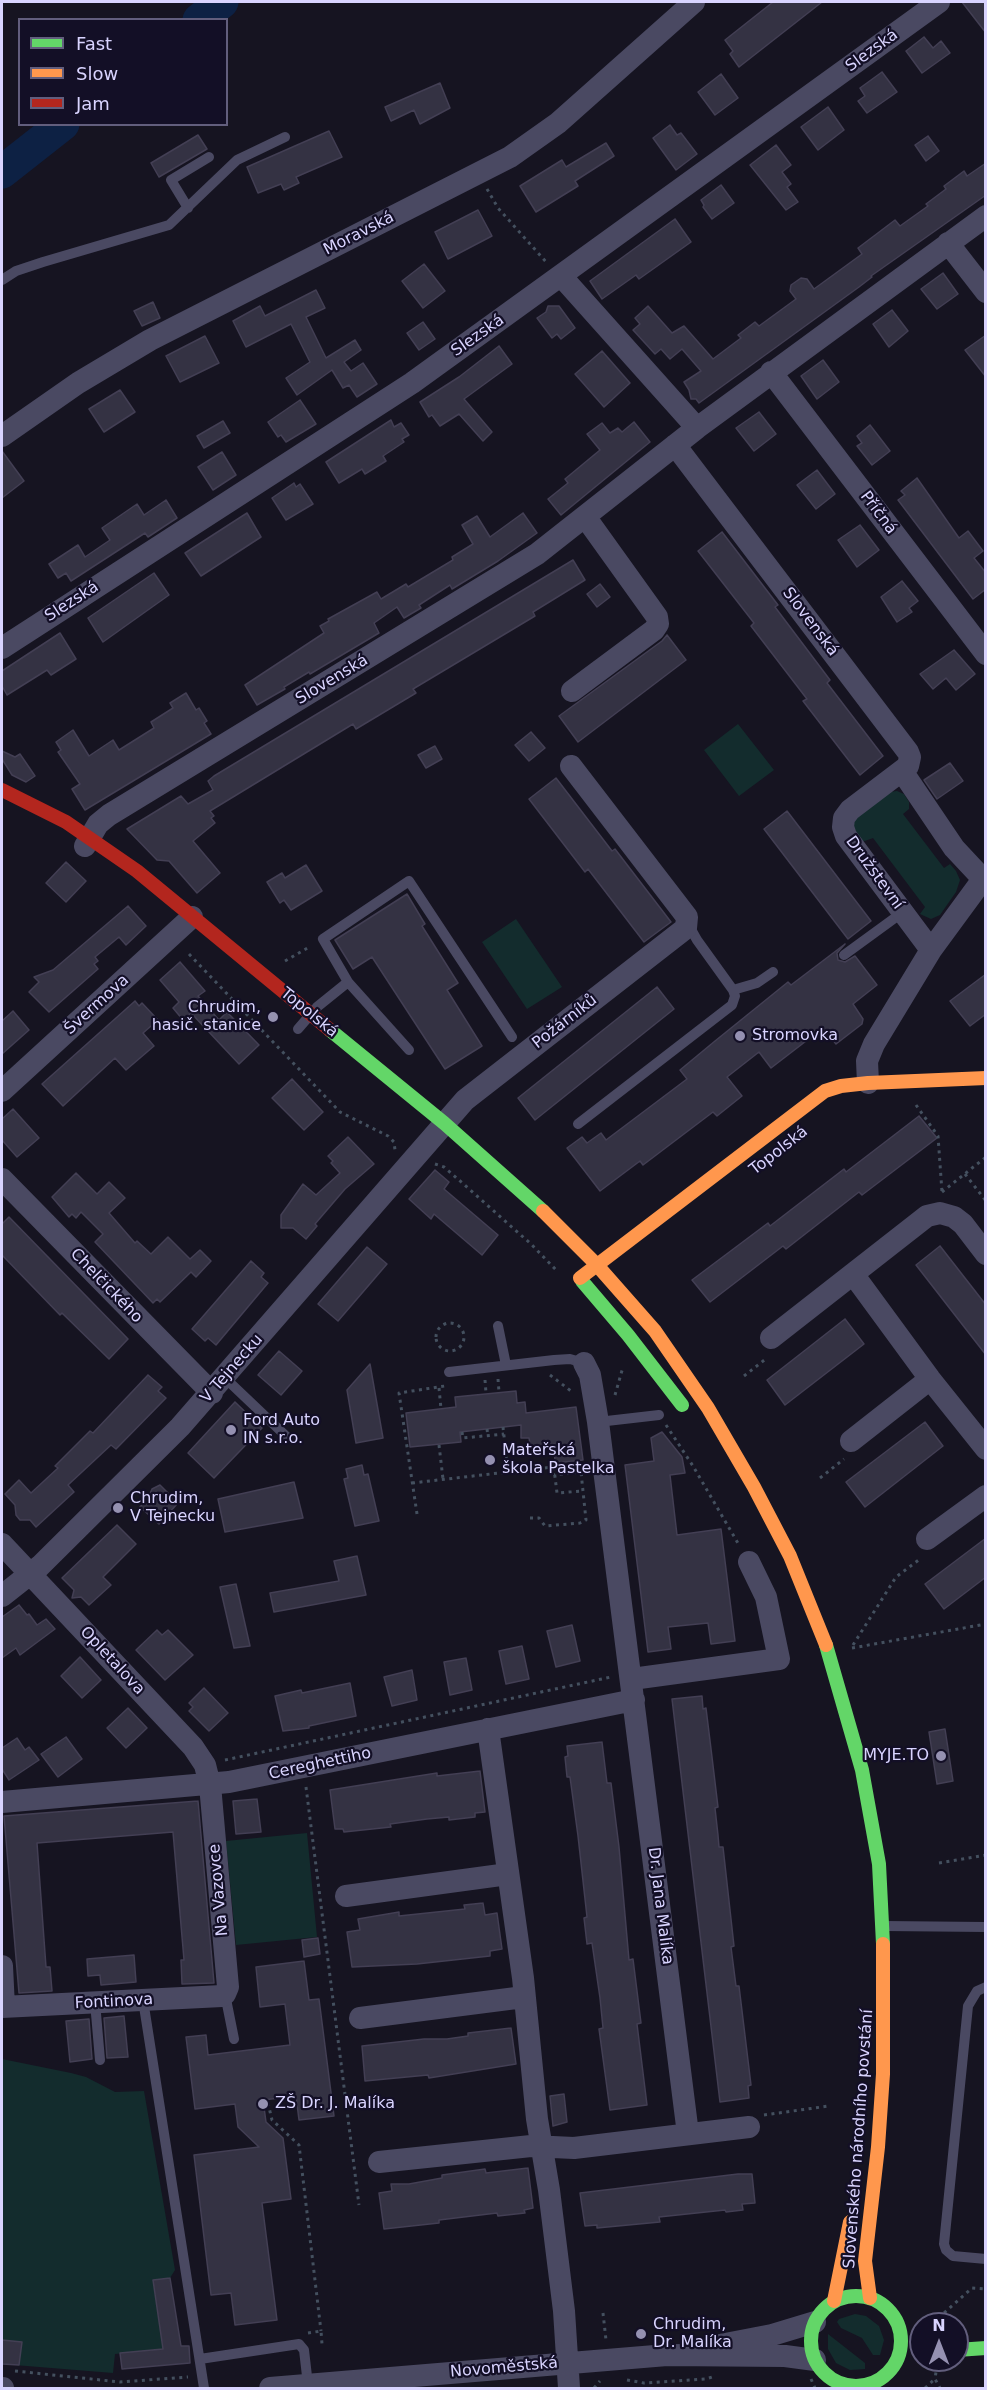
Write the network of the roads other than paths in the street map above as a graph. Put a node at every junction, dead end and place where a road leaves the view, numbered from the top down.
1 (694, 2) edge
2 (939, 2) edge
3 (285, 137) dead end
4 (209, 157) dead end
5 (188, 208) junction
6 (986, 216) edge
7 (948, 243) junction
8 (556, 272) junction
9 (2, 280) edge
10 (986, 292) edge
11 (771, 372) junction
12 (697, 428) junction
13 (2, 436) edge
14 (675, 446) junction
15 (586, 518) junction
16 (2, 648) edge
17 (986, 654) edge
18 (572, 691) dead end
19 (571, 766) dead end
20 (902, 771) junction
21 (2, 790) edge
22 (2, 802) edge
23 (87, 841) junction
24 (984, 877) edge
25 (903, 912) junction
26 (688, 924) junction
27 (189, 928) junction
28 (931, 950) junction
29 (844, 956) dead end
30 (773, 972) dead end
31 (348, 982) junction
32 (733, 990) junction
33 (310, 1014) junction
34 (298, 1029) dead end
35 (512, 1037) dead end
36 (409, 1050) dead end
37 (986, 1078) edge
38 (859, 1090) junction
39 (2, 1091) edge
40 (578, 1124) dead end
41 (435, 1136) junction
42 (2, 1179) edge
43 (986, 1254) edge
44 (596, 1264) junction
45 (624, 1270) dead end
46 (853, 1274) junction
47 (610, 1281) junction
48 (594, 1295) junction
49 (498, 1326) dead end
50 (771, 1347) road end
51 (584, 1363) joint
52 (506, 1365) junction
53 (449, 1372) dead end
54 (930, 1379) junction
55 (218, 1385) junction
56 (659, 1415) road end
57 (692, 1420) dead end
58 (603, 1422) junction
59 (287, 1437) dead end
60 (850, 1449) road end
61 (986, 1449) edge
62 (986, 1496) edge
63 (927, 1539) road end
64 (2, 1544) edge
65 (749, 1562) road end
66 (30, 1574) junction
67 (2, 1596) edge
68 (633, 1689) junction
69 (488, 1729) junction
70 (208, 1775) junction
71 (2, 1802) edge
72 (508, 1874) junction
73 (346, 1896) dead end
74 (879, 1926) junction
75 (986, 1926) edge
76 (2, 1966) edge
77 (986, 1987) edge
78 (225, 1995) junction
79 (524, 1997) junction
80 (143, 2000) junction
81 (95, 2002) junction
82 (3, 2007) edge
83 (360, 2018) dead end
84 (234, 2039) dead end
85 (100, 2060) dead end
86 (754, 2121) road end
87 (688, 2134) junction
88 (544, 2147) junction
89 (379, 2162) dead end
90 (852, 2211) dead end
91 (986, 2259) edge
92 (870, 2298) junction
93 (834, 2301) junction
94 (815, 2322) junction
95 (898, 2326) junction
96 (909, 2328) edge
97 (986, 2348) edge
98 (969, 2349) edge
99 (667, 2355) junction
100 (200, 2358) junction
101 (909, 2359) edge
102 (815, 2360) junction
103 (567, 2362) junction
104 (896, 2362) junction
105 (830, 2383) edge
106 (308, 2385) junction
107 (863, 2387) edge
108 (204, 2388) edge
109 (280, 2388) edge
110 (569, 2388) edge

1 - 13 street, Moravská
2 - 8 street, Slezská
3 - 5 lane
4 - 5 lane
5 - 9 lane
6 - 7 street, Slovenská
7 - 10 street
7 - 11 street, Slovenská
8 - 12 street
8 - 16 street, Slezská
11 - 12 street, Slovenská
11 - 17 street, Příčná
12 - 14 street, Slovenská
14 - 15 street, Slovenská
14 - 20 street, Slovenská
15 - 18 street
15 - 23 street, Slovenská
19 - 26 street
20 - 24 street
20 - 25 street, Družstevní
21 - 23 main road, Topolská
22 - 23 main road, Topolská
23 - 27 main road, Topolská
24 - 28 street
25 - 28 street, Družstevní
25 - 29 lane
26 - 32 lane
26 - 41 street, Požárníků
27 - 33 main road, Topolská
27 - 39 street, Švermova
28 - 38 street
30 - 32 lane
31 - 33 lane
31 - 35 lane
31 - 36 lane
32 - 40 lane
33 - 34 lane
33 - 41 main road, Topolská
37 - 38 main road, Topolská
38 - 44 main road, Topolská
41 - 44 main road, Topolská
41 - 55 street, V Tejnecku
42 - 55 street, Chelčického
43 - 46 street
44 - 47 main road, Slovenského národního povstání
44 - 48 main road, Topolská
45 - 47 main road
46 - 50 street
46 - 54 street
47 - 48 main road
47 - 74 main road, Slovenského národního povstání
48 - 57 main road
49 - 52 lane
51 - 52 lane
51 - 58 street, Dr. Jana Malíka
52 - 53 lane
54 - 60 street
54 - 61 street
55 - 59 lane
55 - 66 street, V Tejnecku
56 - 58 lane
58 - 68 street, Dr. Jana Malíka
62 - 63 street
64 - 66 street, Opletalova
65 - 68 street
66 - 67 street, V Tejnecku
66 - 70 street, Opletalova
68 - 69 street, Cereghettiho
68 - 87 street, Dr. Jana Malíka
69 - 70 street, Cereghettiho
69 - 72 street
70 - 71 street, Cereghettiho
70 - 78 street, Na Vazovce
72 - 73 street
72 - 79 street
74 - 75 lane
74 - 92 main road, Slovenského národního povstání
76 - 82 street
77 - 91 lane
78 - 80 street, Fontinova
78 - 84 lane
79 - 83 street
79 - 88 street
80 - 81 street, Fontinova
80 - 100 lane
81 - 82 street, Fontinova
81 - 85 lane
86 - 87 street
87 - 88 street
88 - 89 street
88 - 103 street
90 - 93 main road, Slovenského národního povstání
92 - 93 main road
92 - 95 main road
93 - 94 main road
94 - 99 street, Novoměstská
94 - 102 main road
95 - 96 main road
95 - 104 main road
97 - 98 main road
99 - 102 street, Novoměstská
99 - 103 street, Novoměstská
100 - 106 lane
100 - 108 lane
101 - 104 main road
102 - 105 main road
103 - 106 street, Novoměstská
103 - 110 street
104 - 107 main road
105 - 107 main road
106 - 109 street, Novoměstská

